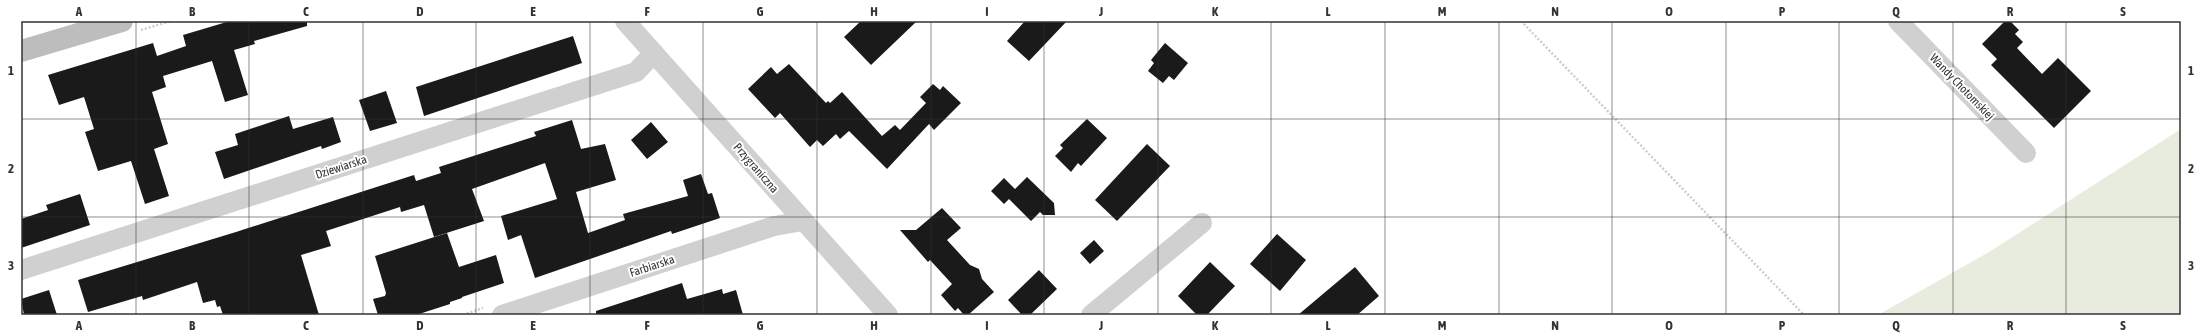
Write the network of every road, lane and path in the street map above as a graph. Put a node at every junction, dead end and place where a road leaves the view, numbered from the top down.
1 (122, 21) edge
2 (624, 21) edge
3 (1521, 21) edge
4 (1898, 21) edge
5 (21, 51) edge
6 (654, 53) junction
7 (2026, 153) dead end
8 (803, 221) junction
9 (1202, 223) dead end
10 (21, 270) edge
11 (502, 315) edge
12 (888, 315) edge
13 (1091, 315) edge
14 (1804, 315) edge

1 - 5 street
2 - 6 street, Przygraniczna
3 - 14 path
4 - 7 street, Wandy Chotomskiej
6 - 8 street, Przygraniczna
6 - 10 street, Dziewiarska
8 - 11 street, Farbiarska
8 - 12 street, Przygraniczna
9 - 13 street

